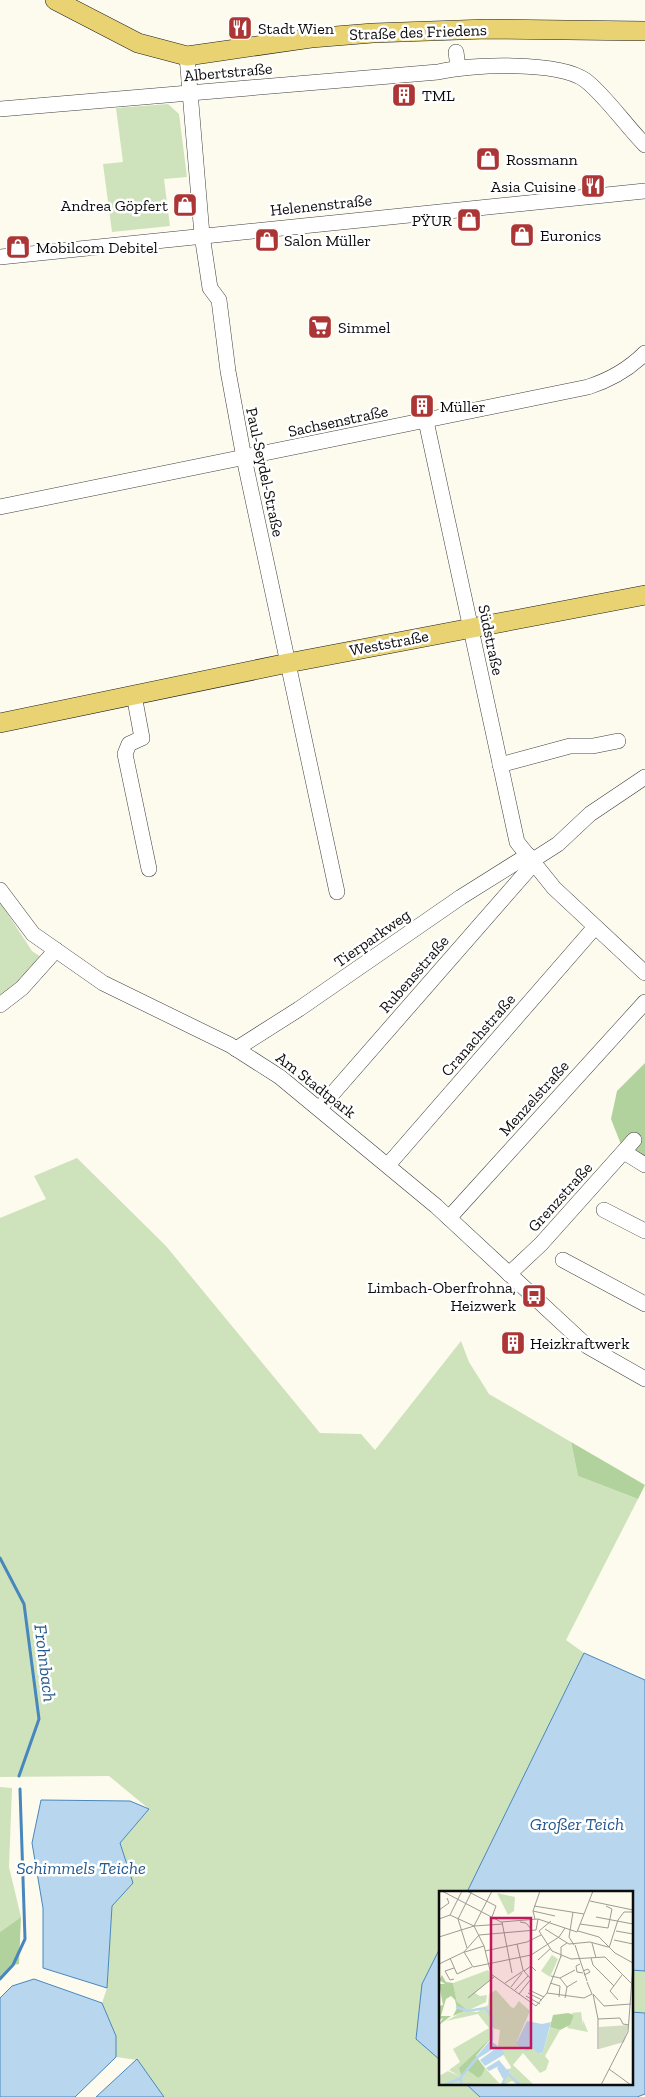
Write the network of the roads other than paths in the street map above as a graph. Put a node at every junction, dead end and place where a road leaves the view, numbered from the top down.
1 (55, 0) edge
2 (645, 31) edge
3 (187, 56) junction
4 (189, 93) junction
5 (0, 109) edge
6 (645, 145) edge
7 (645, 191) edge
8 (202, 235) junction
9 (0, 257) edge
10 (645, 353) edge
11 (426, 421) junction
12 (244, 458) junction
13 (0, 507) edge
14 (645, 595) edge
15 (471, 628) junction
16 (288, 663) junction
17 (134, 695) junction
18 (0, 722) edge
19 (618, 741) dead end
20 (500, 765) junction
21 (645, 777) edge
22 (532, 859) junction
23 (149, 869) dead end
24 (0, 890) edge
25 (337, 892) dead end
26 (595, 927) junction
27 (56, 950) junction
28 (645, 973) edge
29 (645, 1002) edge
30 (0, 1005) edge
31 (236, 1048) junction
32 (320, 1108) junction
33 (634, 1140) dead end
34 (624, 1152) junction
35 (388, 1165) junction
36 (645, 1165) edge
37 (604, 1210) dead end
38 (449, 1218) junction
39 (645, 1232) edge
40 (564, 1260) dead end
41 (509, 1274) junction
42 (645, 1304) edge
43 (645, 1379) edge

1 - 3 main road, Straße des Friedens
2 - 3 main road, Straße des Friedens
3 - 4 street, Paul-Seydel-Straße
4 - 5 street, Albertstraße
4 - 6 street, Albertstraße
4 - 8 street, Paul-Seydel-Straße
7 - 8 street, Helenenstraße
8 - 9 street, Helenenstraße
8 - 12 street, Paul-Seydel-Straße
10 - 11 street, Sachsenstraße
11 - 12 street, Sachsenstraße
11 - 15 street, Südstraße
12 - 13 street, Sachsenstraße
12 - 16 street, Paul-Seydel-Straße
14 - 15 main road, Weststraße
15 - 16 main road, Weststraße
15 - 20 street, Südstraße
16 - 17 main road, Weststraße
16 - 25 street, Paul-Seydel-Straße
17 - 18 main road, Weststraße
17 - 23 street
19 - 20 street
20 - 22 street, Südstraße
21 - 22 street
22 - 26 street, Südstraße
22 - 31 street, Tierparkweg
22 - 32 street, Rubensstraße
24 - 27 street, Am Stadtpark
26 - 28 street, Südstraße
26 - 35 street, Cranachstraße
27 - 30 street
27 - 31 street, Am Stadtpark
29 - 38 street, Menzelstraße
31 - 32 street, Am Stadtpark
32 - 35 street, Am Stadtpark
33 - 34 street, Grenzstraße
34 - 36 street
34 - 41 street, Grenzstraße
35 - 38 street, Am Stadtpark
37 - 39 street
38 - 41 street, Am Stadtpark
40 - 42 street
41 - 43 street, Am Stadtpark

